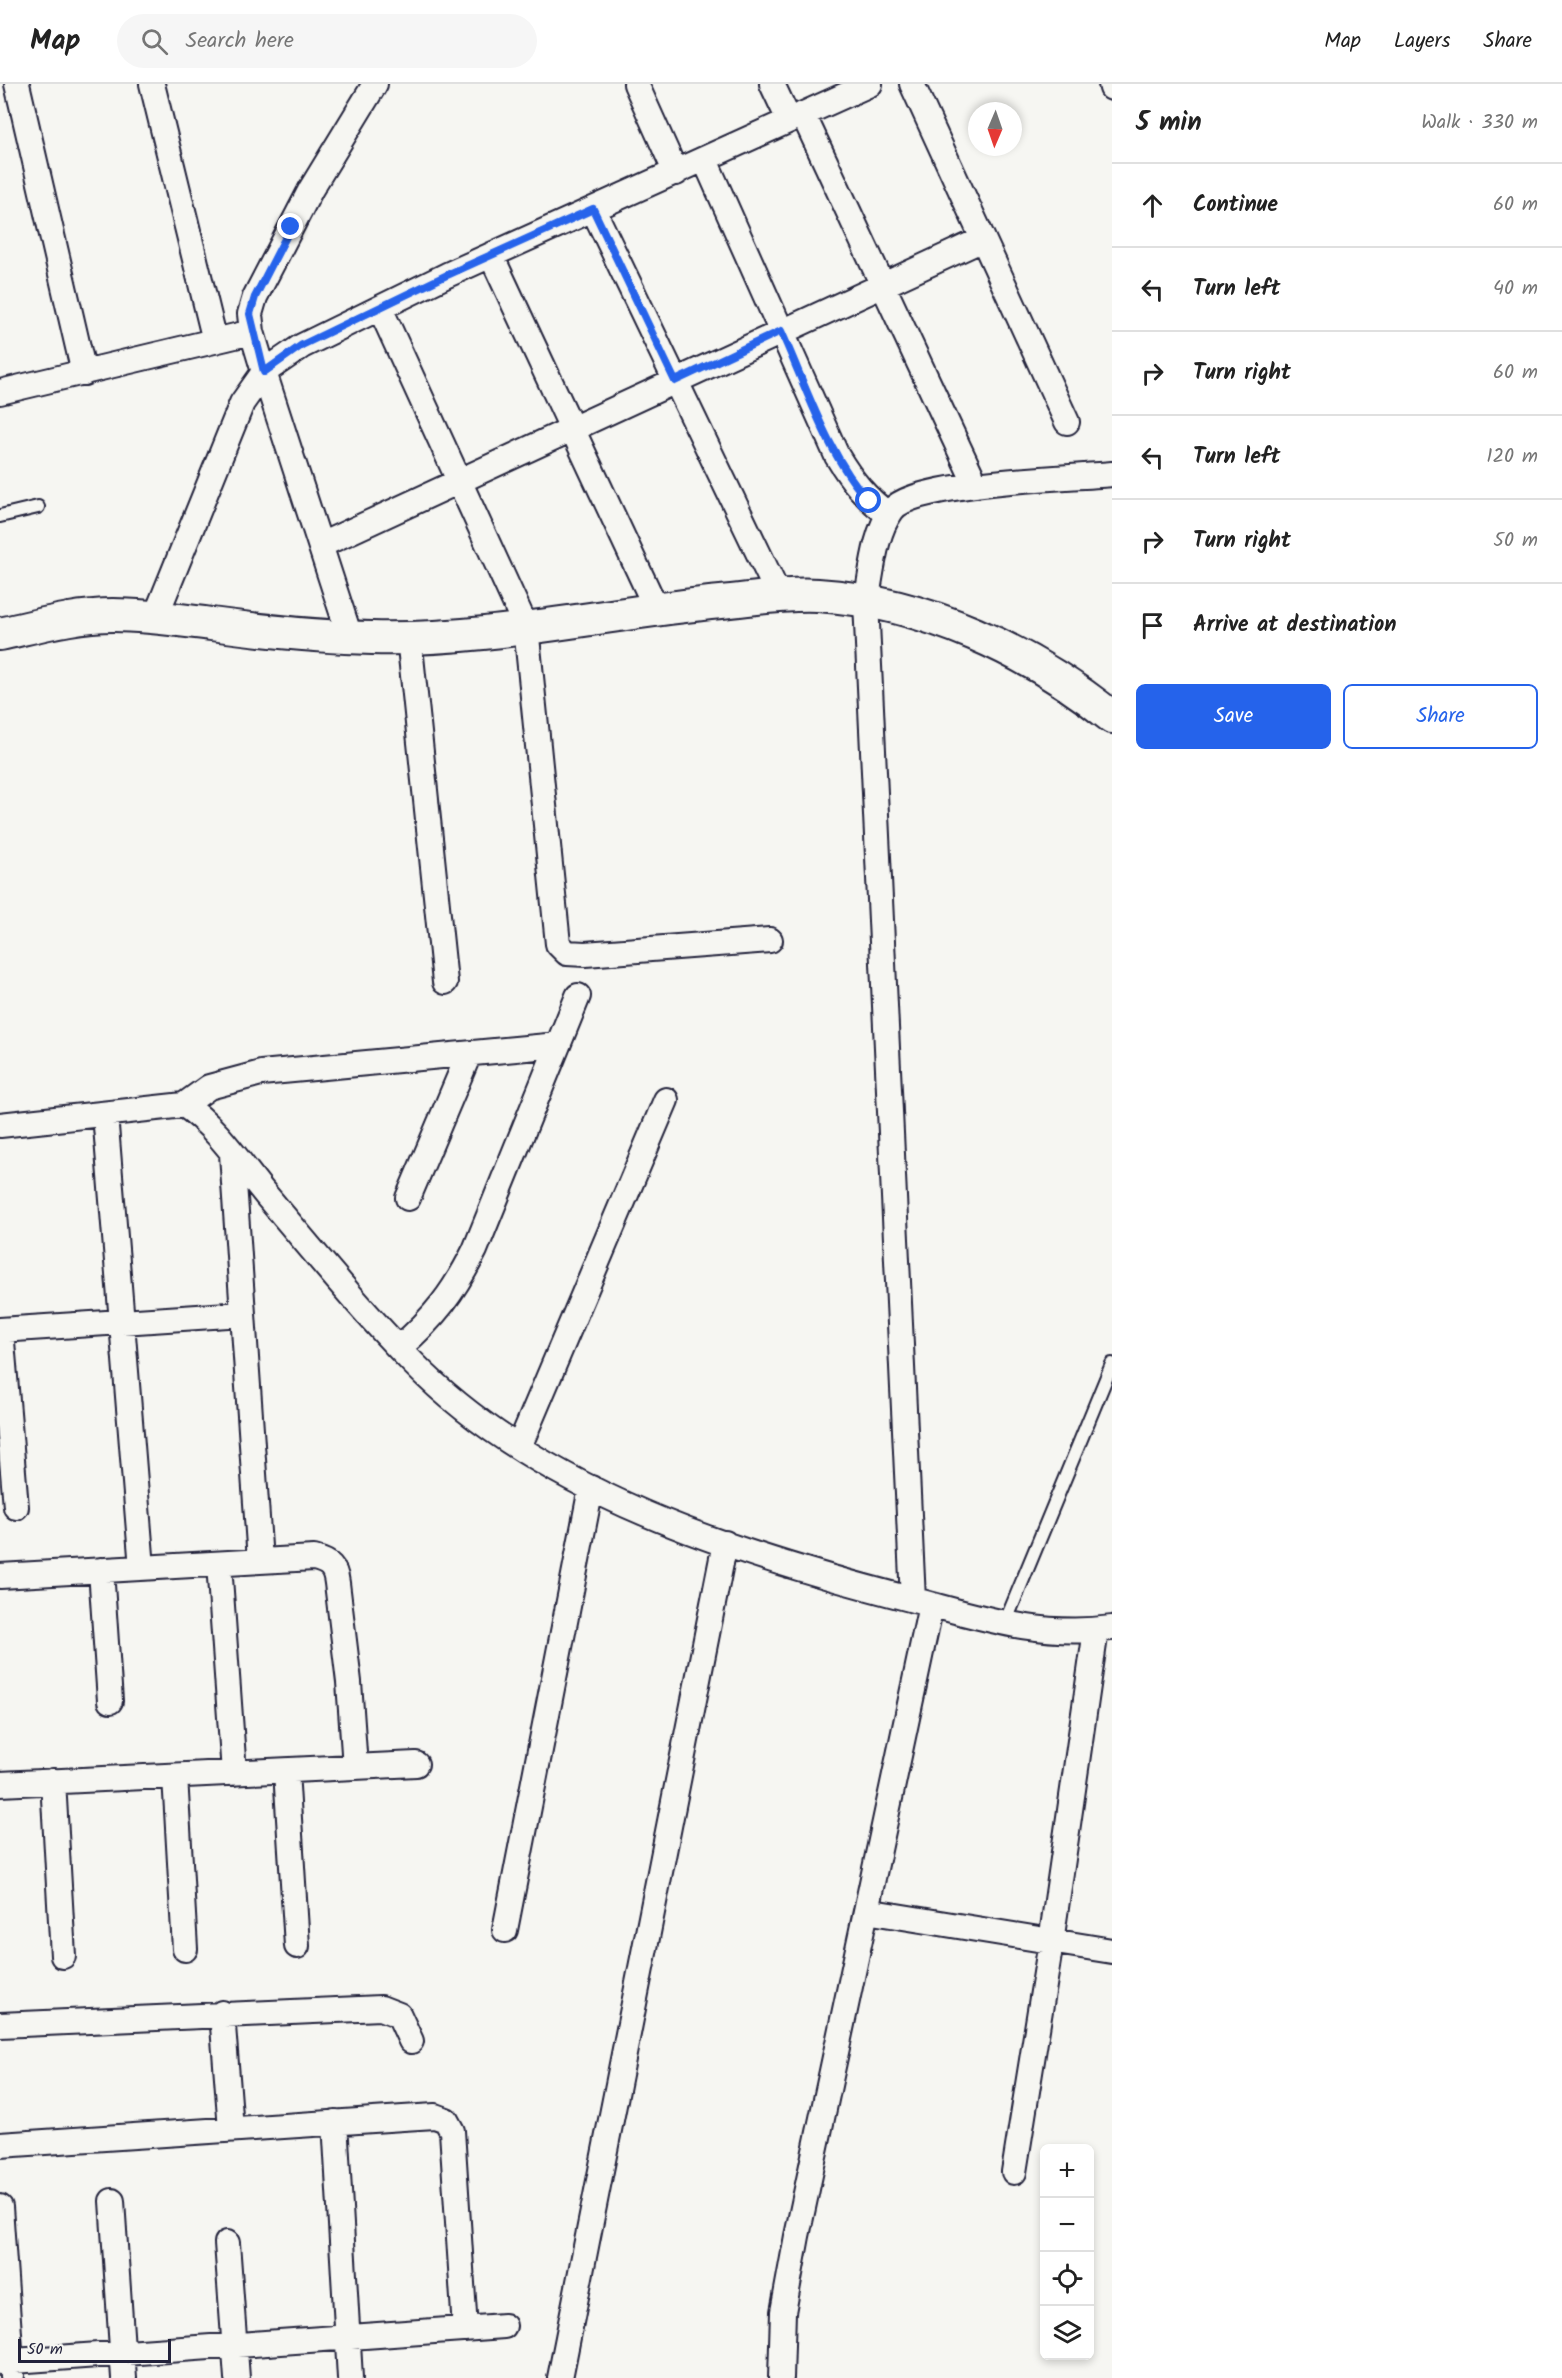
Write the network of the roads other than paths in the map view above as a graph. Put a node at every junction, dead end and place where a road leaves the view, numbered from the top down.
1 (17, 84) edge
2 (152, 84) edge
3 (375, 84) edge
4 (636, 84) edge
5 (772, 84) edge
6 (870, 84) edge
7 (912, 84) edge
8 (796, 117) junction
9 (705, 160) junction
10 (676, 172) junction
11 (593, 209) junction
12 (983, 239) junction
13 (491, 255) junction
14 (882, 284) junction
15 (380, 308) junction
16 (781, 331) junction
17 (252, 332) junction
18 (214, 341) junction
19 (264, 372) junction
20 (84, 373) junction
21 (675, 381) junction
22 (0, 392) edge
23 (1067, 422) dead end
24 (573, 429) junction
25 (1112, 474) edge
26 (461, 482) junction
27 (976, 484) junction
28 (38, 507) dead end
29 (889, 515) junction
30 (0, 516) edge
31 (321, 545) junction
32 (779, 596) junction
33 (866, 602) junction
34 (656, 608) junction
35 (155, 618) junction
36 (526, 627) junction
37 (0, 634) edge
38 (350, 637) junction
39 (409, 637) junction
40 (1112, 717) edge
41 (770, 940) dead end
42 (445, 982) dead end
43 (578, 996) dead end
44 (558, 1045) junction
45 (469, 1054) junction
46 (666, 1100) dead end
47 (184, 1105) junction
48 (105, 1114) junction
49 (0, 1125) edge
50 (232, 1154) junction
51 (408, 1197) dead end
52 (243, 1314) junction
53 (124, 1323) junction
54 (1, 1330) edge
55 (399, 1348) junction
56 (1112, 1364) edge
57 (519, 1447) junction
58 (591, 1488) junction
59 (16, 1507) dead end
60 (725, 1543) junction
61 (260, 1561) junction
62 (219, 1564) junction
63 (142, 1568) junction
64 (101, 1570) junction
65 (0, 1576) edge
66 (922, 1603) junction
67 (1005, 1623) junction
68 (1104, 1629) edge
69 (110, 1701) dead end
70 (416, 1764) dead end
71 (355, 1767) junction
72 (286, 1771) junction
73 (234, 1773) junction
74 (175, 1776) junction
75 (53, 1781) junction
76 (0, 1784) edge
77 (866, 1911) junction
78 (506, 1930) dead end
79 (1052, 1942) junction
80 (297, 1946) dead end
81 (185, 1949) dead end
82 (1112, 1951) edge
83 (63, 1956) dead end
84 (222, 2013) junction
85 (0, 2025) edge
86 (411, 2041) dead end
87 (335, 2122) junction
88 (231, 2129) junction
89 (0, 2145) edge
90 (1014, 2172) dead end
91 (112, 2201) dead end
92 (0, 2207) edge
93 (227, 2243) dead end
94 (504, 2326) dead end
95 (465, 2329) junction
96 (347, 2337) junction
97 (235, 2346) junction
98 (123, 2354) junction
99 (8, 2367) edge
100 (124, 2378) edge
101 (237, 2378) edge
102 (350, 2378) edge
103 (560, 2378) edge
104 (781, 2378) edge

1 - 20 street
2 - 18 street
3 - 17 street
4 - 10 street
5 - 8 street
6 - 8 street
7 - 12 street
8 - 9 street
8 - 14 street
9 - 10 street
9 - 16 street
10 - 11 street
11 - 13 street
11 - 21 street
12 - 14 street
12 - 23 street
13 - 15 street
13 - 24 street
14 - 16 street
14 - 27 street
15 - 19 street
15 - 26 street
16 - 21 street
16 - 29 street
17 - 18 street
17 - 19 street
18 - 20 street
19 - 31 street
19 - 35 street
20 - 22 street
21 - 24 street
21 - 32 street
24 - 26 street
24 - 34 street
25 - 27 street
26 - 31 street
26 - 36 street
27 - 29 street
28 - 30 lane
29 - 33 street
31 - 38 street
32 - 33 street
32 - 34 street
33 - 40 street
33 - 66 street
34 - 36 street
35 - 37 street
35 - 38 street
36 - 39 street
36 - 41 street
38 - 39 street
39 - 42 street
43 - 44 street
44 - 45 street
44 - 55 street
45 - 47 street
45 - 51 street
46 - 57 street
47 - 48 street
47 - 50 street
48 - 49 street
48 - 53 street
50 - 52 street
50 - 55 street
52 - 53 street
52 - 61 street
53 - 54 street
53 - 63 street
54 - 59 street
55 - 57 street
56 - 67 lane
57 - 58 street
58 - 60 street
58 - 78 street
60 - 66 street
60 - 103 street
61 - 62 street
61 - 71 street
62 - 63 street
62 - 73 street
63 - 64 street
64 - 65 street
64 - 69 street
66 - 67 street
66 - 77 street
67 - 68 street
68 - 79 street
70 - 71 street
71 - 72 street
72 - 73 street
72 - 80 street
73 - 74 street
74 - 75 street
74 - 81 street
75 - 76 street
75 - 83 street
77 - 79 street
77 - 104 street
79 - 82 street
79 - 90 street
84 - 85 street
84 - 86 street
84 - 88 street
87 - 88 street
87 - 95 street
87 - 96 street
88 - 89 street
91 - 98 street
92 - 99 street
93 - 97 street
94 - 95 street
95 - 96 street
96 - 97 street
96 - 102 street
97 - 98 street
97 - 101 street
98 - 99 street
98 - 100 street

